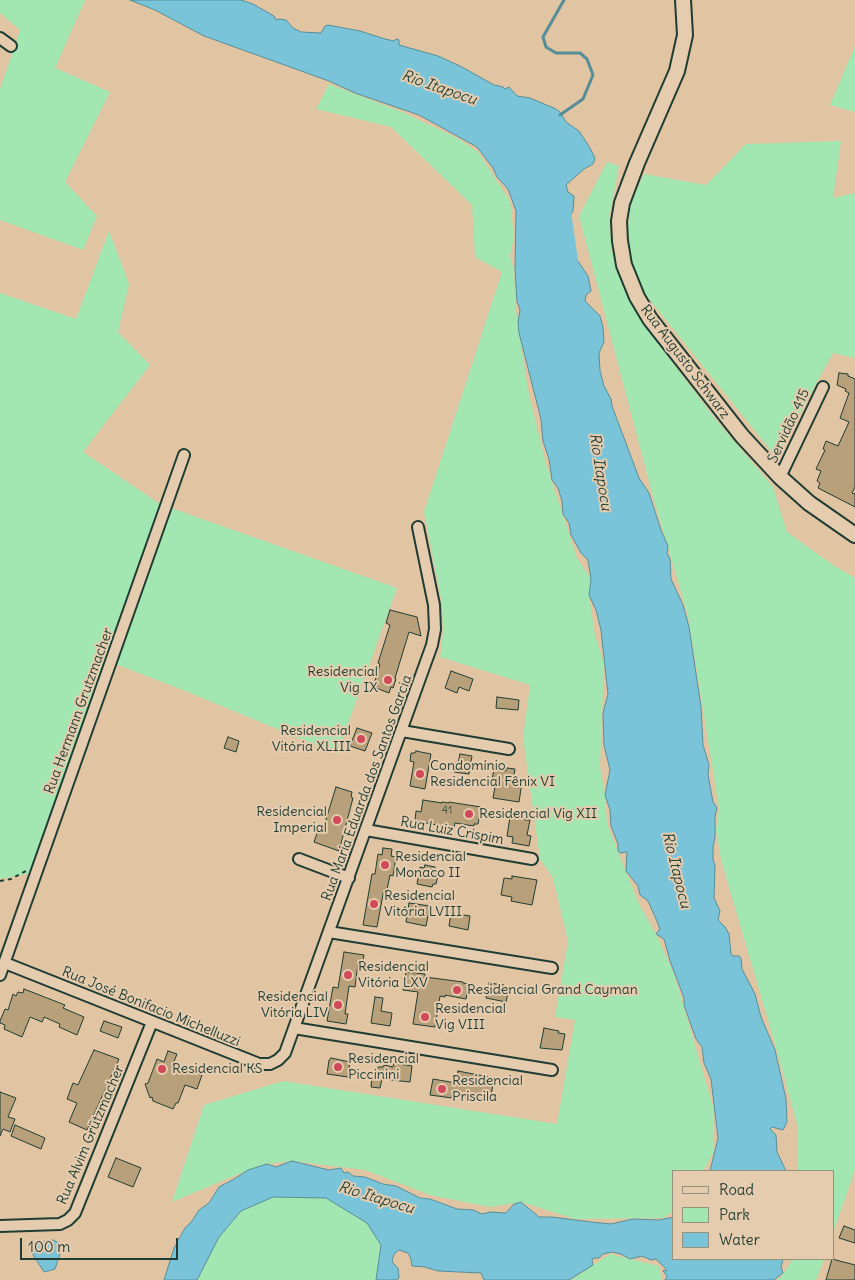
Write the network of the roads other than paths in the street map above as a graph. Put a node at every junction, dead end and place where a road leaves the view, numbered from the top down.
1 (683, 0) edge
2 (0, 38) edge
3 (11, 46) dead end
4 (823, 386) dead end
5 (184, 455) dead end
6 (780, 477) junction
7 (418, 527) dead end
8 (855, 535) edge
9 (402, 731) junction
10 (509, 749) dead end
11 (366, 830) junction
12 (299, 859) dead end
13 (532, 859) dead end
14 (349, 878) junction
15 (329, 932) junction
16 (5, 964) junction
17 (552, 968) dead end
18 (0, 975) edge
19 (152, 1022) junction
20 (294, 1028) junction
21 (285, 1053) joint
22 (552, 1070) dead end
23 (0, 1226) edge

1 - 6 main road, Rua Augusto Schwarz
2 - 3 street
4 - 6 street, Servidão 415
5 - 16 street, Rua Hermann Grutzmacher
6 - 8 main road, Rua Augusto Schwarz
7 - 9 street, Rua Maria Eduarda dos Santos Garcia
9 - 10 street
9 - 11 street, Rua Maria Eduarda dos Santos Garcia
11 - 13 street, Rua Luiz Crispim
11 - 14 street, Rua Maria Eduarda dos Santos Garcia
12 - 14 street
14 - 15 street, Rua Maria Eduarda dos Santos Garcia
15 - 17 street
15 - 20 street, Rua Maria Eduarda dos Santos Garcia
16 - 18 street, Rua Hermann Grutzmacher
16 - 19 street, Rua José Bonifacio Michelluzzi
19 - 21 street, Rua José Bonifacio Michelluzzi
19 - 23 street, Rua Alvim Grützmacher
20 - 21 street, Rua Maria Eduarda dos Santos Garcia
20 - 22 street

